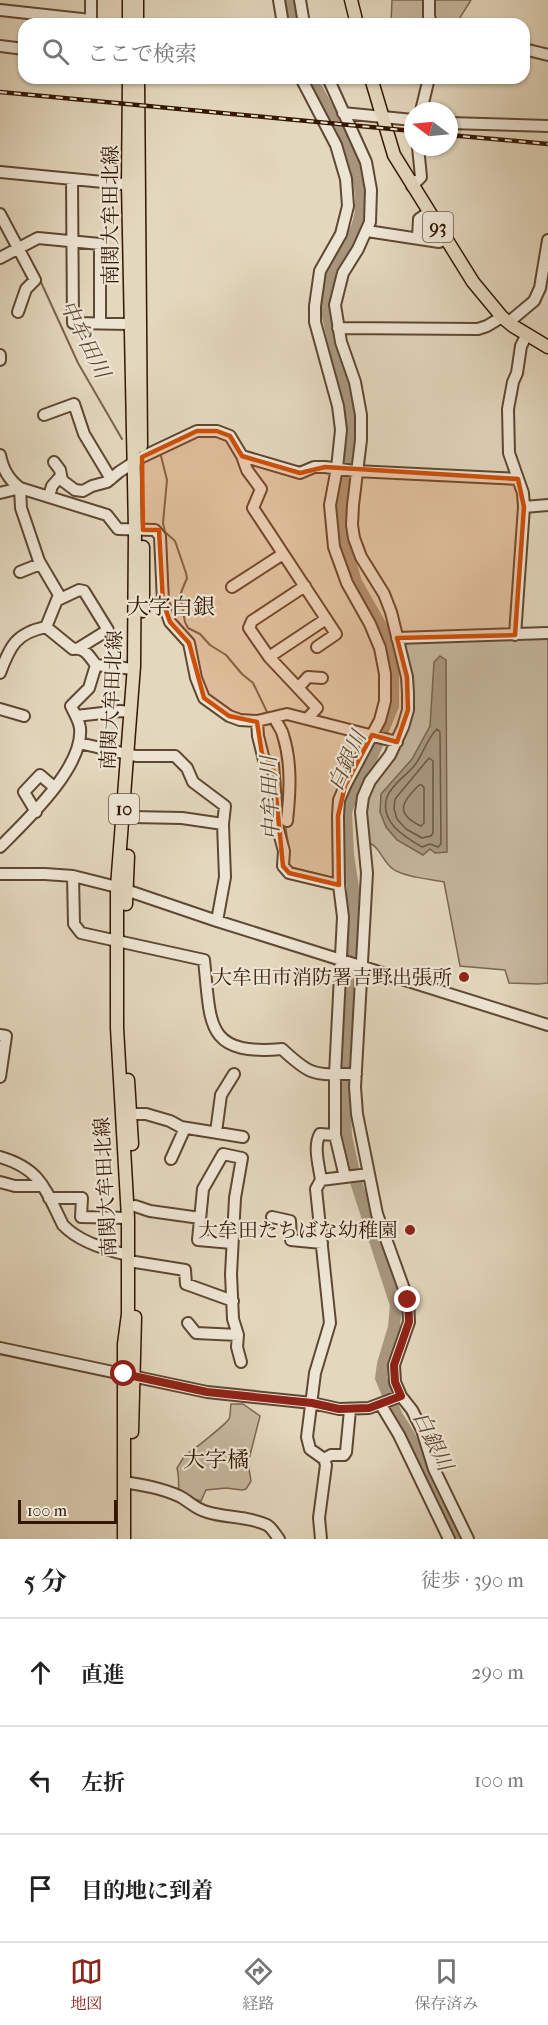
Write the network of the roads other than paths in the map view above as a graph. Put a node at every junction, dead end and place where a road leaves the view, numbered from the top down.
1 (91, 0) edge
2 (129, 0) edge
3 (137, 0) edge
4 (279, 0) edge
5 (300, 0) edge
6 (351, 0) edge
7 (429, 0) edge
8 (0, 10) edge
9 (61, 18) edge
10 (91, 18) edge
11 (129, 18) edge
12 (137, 18) edge
13 (282, 18) edge
14 (303, 18) edge
15 (356, 18) edge
16 (430, 18) edge
17 (0, 46) edge
18 (18, 48) edge
19 (530, 50) edge
20 (548, 55) edge
21 (129, 84) edge
22 (138, 84) edge
23 (304, 84) edge
24 (331, 84) edge
25 (373, 84) edge
26 (428, 84) edge
27 (423, 102) edge
28 (343, 113) junction
29 (382, 117) junction
30 (404, 119) edge
31 (458, 123) edge
32 (548, 126) edge
33 (419, 156) edge
34 (0, 172) edge
35 (72, 179) junction
36 (133, 185) junction
37 (412, 186) junction
38 (429, 212) junction
39 (0, 214) edge
40 (367, 231) junction
41 (418, 238) junction
42 (446, 239) junction
43 (73, 240) junction
44 (548, 240) edge
45 (19, 248) junction
46 (0, 258) edge
47 (18, 312) dead end
48 (505, 319) junction
49 (100, 323) junction
50 (130, 324) junction
51 (338, 328) junction
52 (527, 334) junction
53 (548, 347) edge
54 (44, 416) dead end
55 (0, 454) edge
56 (242, 456) junction
57 (138, 460) junction
58 (54, 462) dead end
59 (338, 468) junction
60 (356, 471) junction
61 (111, 479) junction
62 (518, 479) junction
63 (62, 480) junction
64 (20, 488) junction
65 (0, 493) edge
66 (49, 496) junction
67 (548, 505) edge
68 (524, 507) junction
69 (139, 530) junction
70 (283, 554) junction
71 (40, 564) junction
72 (20, 572) dead end
73 (305, 586) junction
74 (232, 587) dead end
75 (58, 600) junction
76 (326, 619) junction
77 (46, 627) junction
78 (548, 633) edge
79 (515, 635) junction
80 (397, 638) junction
81 (317, 647) dead end
82 (5, 648) edge
83 (80, 648) junction
84 (269, 657) junction
85 (96, 665) junction
86 (134, 669) junction
87 (0, 673) edge
88 (322, 678) dead end
89 (298, 688) junction
90 (0, 709) edge
91 (131, 712) junction
92 (75, 714) junction
93 (24, 716) dead end
94 (63, 717) dead end
95 (307, 719) junction
96 (268, 720) junction
97 (373, 736) junction
98 (394, 741) junction
99 (79, 743) junction
100 (132, 754) junction
101 (54, 787) junction
102 (24, 792) junction
103 (15, 802) dead end
104 (36, 812) junction
105 (131, 817) junction
106 (287, 821) dead end
107 (223, 824) junction
108 (1, 843) edge
109 (0, 874) edge
110 (73, 876) junction
111 (339, 882) junction
112 (122, 889) junction
113 (217, 921) junction
114 (121, 941) junction
115 (342, 959) junction
116 (360, 965) junction
117 (548, 1025) edge
118 (0, 1035) edge
119 (234, 1074) dead end
120 (336, 1074) junction
121 (354, 1074) junction
122 (0, 1077) edge
123 (130, 1114) junction
124 (185, 1128) junction
125 (216, 1132) junction
126 (335, 1135) junction
127 (243, 1137) dead end
128 (0, 1157) edge
129 (171, 1159) dead end
130 (369, 1174) junction
131 (348, 1177) junction
132 (321, 1180) junction
133 (0, 1182) edge
134 (43, 1186) junction
135 (49, 1198) junction
136 (135, 1206) junction
137 (272, 1217) dead end
138 (128, 1218) junction
139 (200, 1218) junction
140 (232, 1243) junction
141 (322, 1243) junction
142 (132, 1259) junction
143 (233, 1301) junction
144 (188, 1323) dead end
145 (238, 1335) junction
146 (0, 1348) edge
147 (241, 1362) dead end
148 (128, 1375) junction
149 (398, 1397) junction
150 (312, 1403) junction
151 (382, 1404) junction
152 (350, 1410) junction
153 (324, 1459) junction
154 (128, 1483) junction
155 (124, 1539) edge
156 (132, 1539) edge
157 (279, 1539) edge
158 (321, 1539) edge
159 (448, 1539) edge
160 (468, 1539) edge

1 - 10 street
2 - 11 main road
3 - 12 main road
4 - 13 street
5 - 14 street
6 - 15 main road
7 - 16 street
8 - 9 street
17 - 18 street
19 - 20 street
21 - 36 main road, 南関大牟田北線 / 10
22 - 36 main road, 南関大牟田北線 / 10
23 - 59 street
24 - 28 street
25 - 29 main road, 93
26 - 27 street
28 - 29 street
28 - 40 street
29 - 30 street
29 - 37 main road, 93
31 - 32 street
33 - 37 street
34 - 35 street
35 - 36 street
35 - 43 street
36 - 50 main road, 南関大牟田北線 / 10
36 - 57 main road, 南関大牟田北線 / 10
37 - 38 main road, 93
38 - 41 street
38 - 42 main road, 93
39 - 45 street
40 - 41 street
40 - 51 street
41 - 42 street
42 - 48 main road, 93
43 - 45 street
43 - 49 street
43 - 49 street
44 - 48 street
45 - 46 street
45 - 47 street
48 - 51 street
48 - 52 main road, 93
49 - 50 street
50 - 57 main road, 南関大牟田北線 / 10
51 - 60 street
52 - 53 main road, 93
52 - 62 street
54 - 61 street
55 - 64 street
56 - 57 street
56 - 59 street
56 - 70 street
57 - 61 street
57 - 69 main road, 南関大牟田北線 / 10
58 - 63 street
59 - 60 street
59 - 97 street
60 - 62 street
60 - 80 street
61 - 63 street
62 - 68 street
63 - 66 street
64 - 65 street
64 - 66 street
64 - 71 street
66 - 69 street
67 - 68 street
68 - 79 street
69 - 86 main road, 南関大牟田北線 / 10
69 - 96 street
69 - 100 main road, 南関大牟田北線 / 10
70 - 73 street
70 - 74 street
71 - 72 street
71 - 75 street
73 - 76 street
73 - 84 street
75 - 77 street
75 - 83 street
76 - 81 street
76 - 84 street
77 - 82 street
77 - 83 street
78 - 79 street
79 - 80 street
80 - 98 street
82 - 87 street
83 - 85 street
84 - 89 street
85 - 86 street
85 - 92 street
86 - 91 main road, 南関大牟田北線 / 10
88 - 89 street
89 - 95 street
90 - 93 street
91 - 92 street
91 - 100 main road, 南関大牟田北線 / 10
92 - 94 street
92 - 99 street
95 - 96 street
95 - 97 street
96 - 106 street
96 - 111 street
97 - 98 street
97 - 111 street
98 - 116 street
99 - 100 street
99 - 101 street
100 - 105 main road, 南関大牟田北線 / 10
100 - 107 street
100 - 112 main road, 南関大牟田北線 / 10
101 - 102 street
101 - 104 street
102 - 103 street
102 - 104 street
104 - 108 street
105 - 107 street
105 - 112 main road, 南関大牟田北線 / 10
107 - 113 street
109 - 110 street
110 - 112 street
110 - 114 street
111 - 115 street
112 - 113 street
112 - 114 main road, 南関大牟田北線 / 10
113 - 115 street
114 - 120 street
114 - 123 main road, 南関大牟田北線 / 10
114 - 138 main road, 南関大牟田北線 / 10
115 - 116 street
115 - 120 street
116 - 117 street
116 - 121 street
118 - 122 street
119 - 125 street
120 - 121 street
120 - 126 street
121 - 130 street
123 - 124 street
123 - 136 main road, 南関大牟田北線 / 10
124 - 125 street
124 - 129 street
125 - 127 street
126 - 131 street
126 - 132 street
128 - 134 street
130 - 131 street
130 - 149 street
131 - 132 street
132 - 141 street
133 - 134 street
134 - 135 street
135 - 138 street
135 - 142 street
136 - 139 street
136 - 142 main road, 南関大牟田北線 / 10
137 - 141 street
138 - 142 main road, 南関大牟田北線 / 10
139 - 140 street
139 - 140 street
140 - 143 street
141 - 150 street
142 - 143 street
142 - 148 main road, 南関大牟田北線 / 10
143 - 145 street
144 - 145 street
145 - 147 street
146 - 148 street
148 - 150 street
148 - 154 main road, 南関大牟田北線 / 10
149 - 151 street
149 - 160 street
150 - 152 street
150 - 153 street
151 - 152 street
151 - 159 street
152 - 153 street
153 - 158 street
154 - 155 main road, 南関大牟田北線 / 10
154 - 156 main road, 南関大牟田北線 / 10
154 - 157 street

